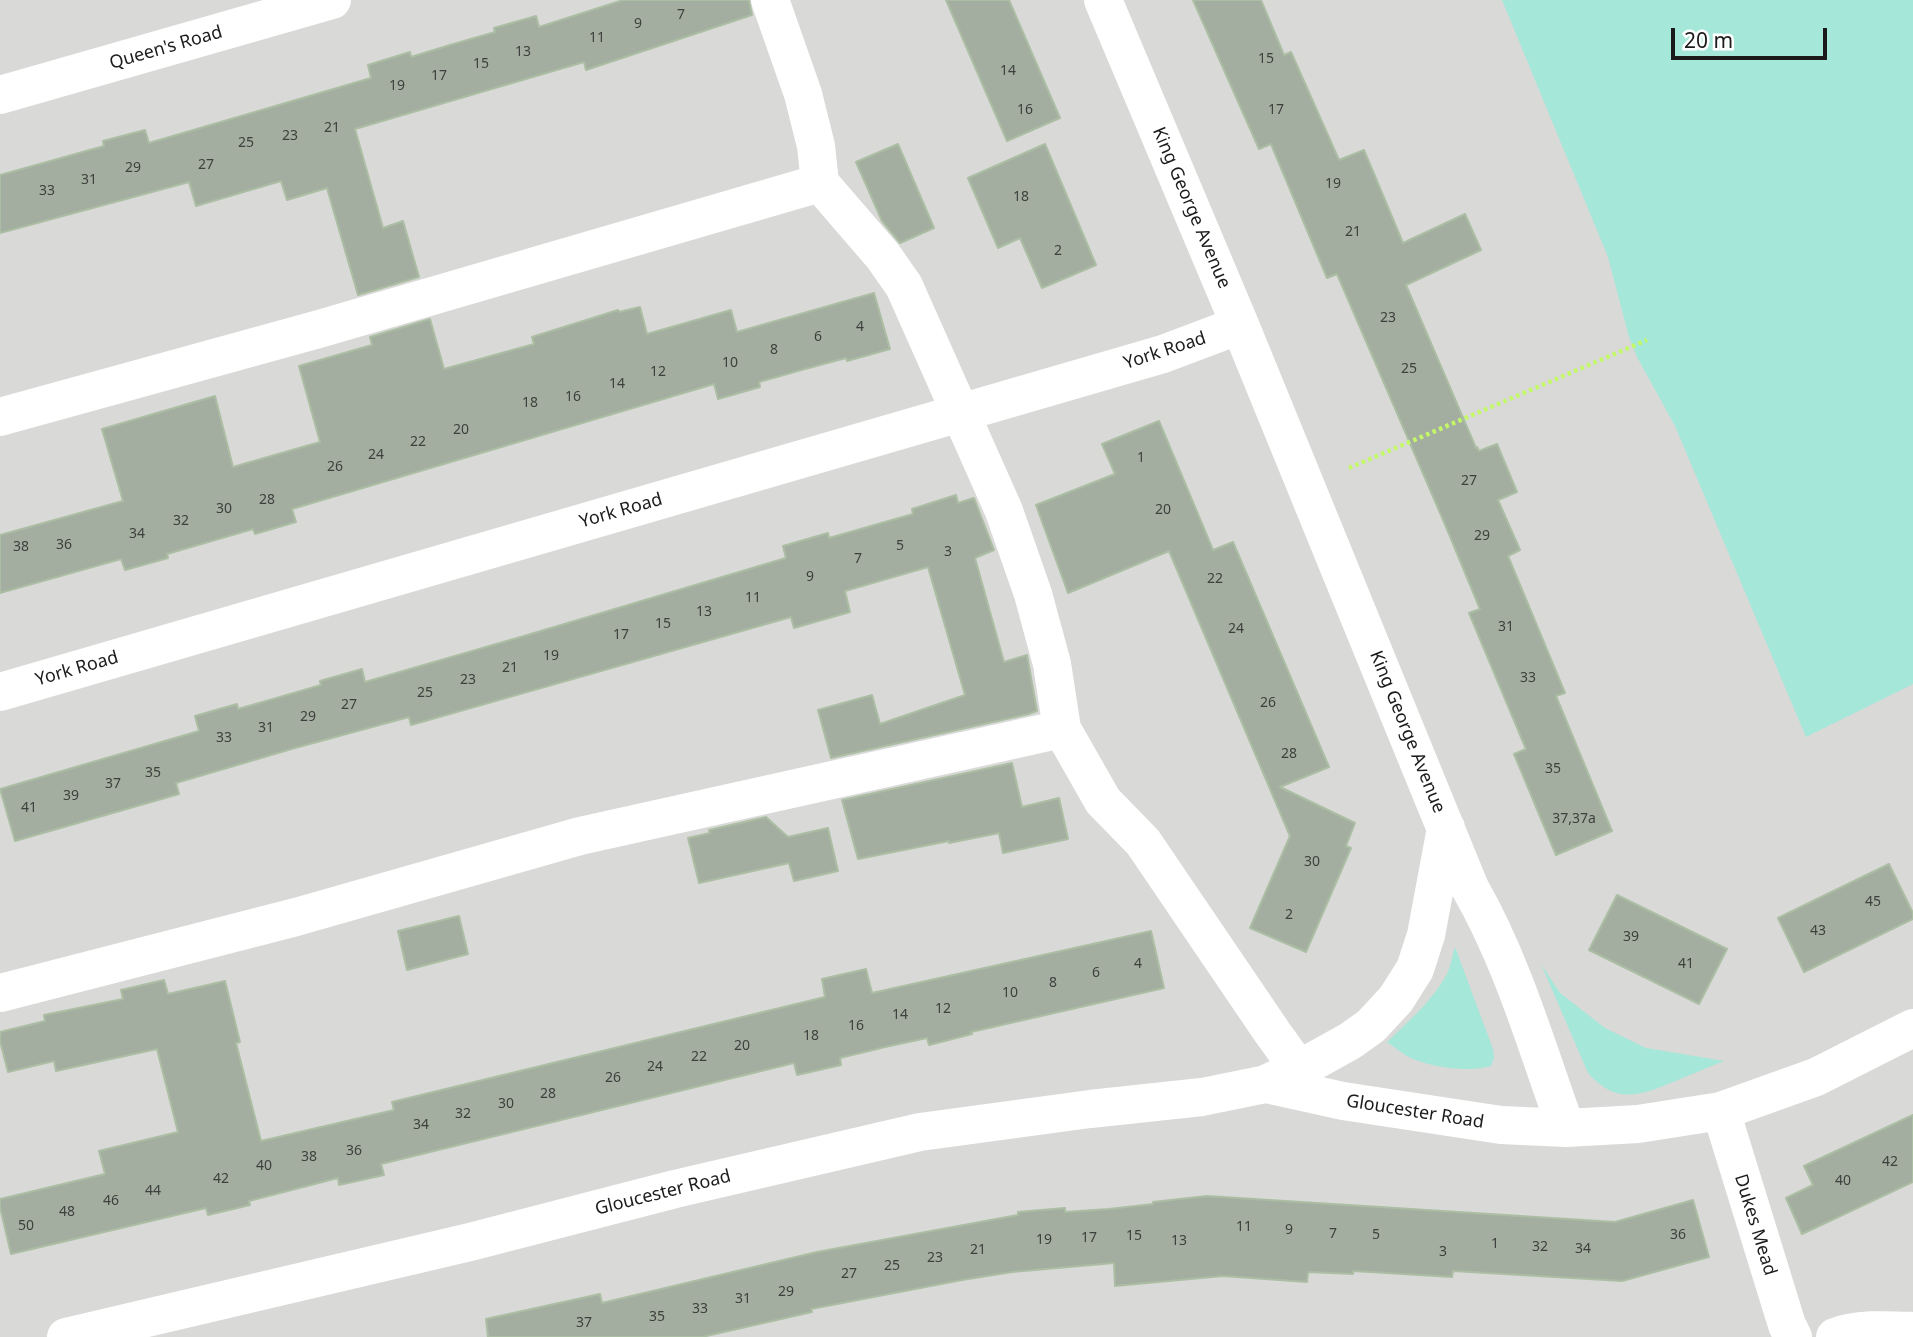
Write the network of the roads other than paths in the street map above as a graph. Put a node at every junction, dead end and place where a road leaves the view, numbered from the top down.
1 (332, 0) edge
2 (770, 0) edge
3 (1103, 0) edge
4 (0, 95) edge
5 (820, 183) junction
6 (1240, 325) junction
7 (960, 413) junction
8 (0, 416) edge
9 (0, 692) edge
10 (1062, 729) junction
11 (1446, 828) junction
12 (0, 993) edge
13 (1913, 1028) edge
14 (1282, 1076) junction
15 (1721, 1111) junction
16 (1566, 1128) junction
17 (1913, 1331) edge
18 (66, 1337) edge
19 (1793, 1337) edge
20 (1835, 1337) edge

1 - 4 street, Queen's Road
2 - 5 street
3 - 6 street, King George Avenue
5 - 7 street
5 - 8 street
6 - 7 street, York Road
6 - 11 street, King George Avenue
7 - 9 street, York Road
7 - 10 street
10 - 12 street
10 - 14 street
11 - 14 street, Gloucester Road
11 - 16 street, King George Avenue
13 - 15 street
14 - 16 street, Gloucester Road
14 - 18 street, Gloucester Road
15 - 16 street
15 - 19 street, Dukes Mead
17 - 20 street

